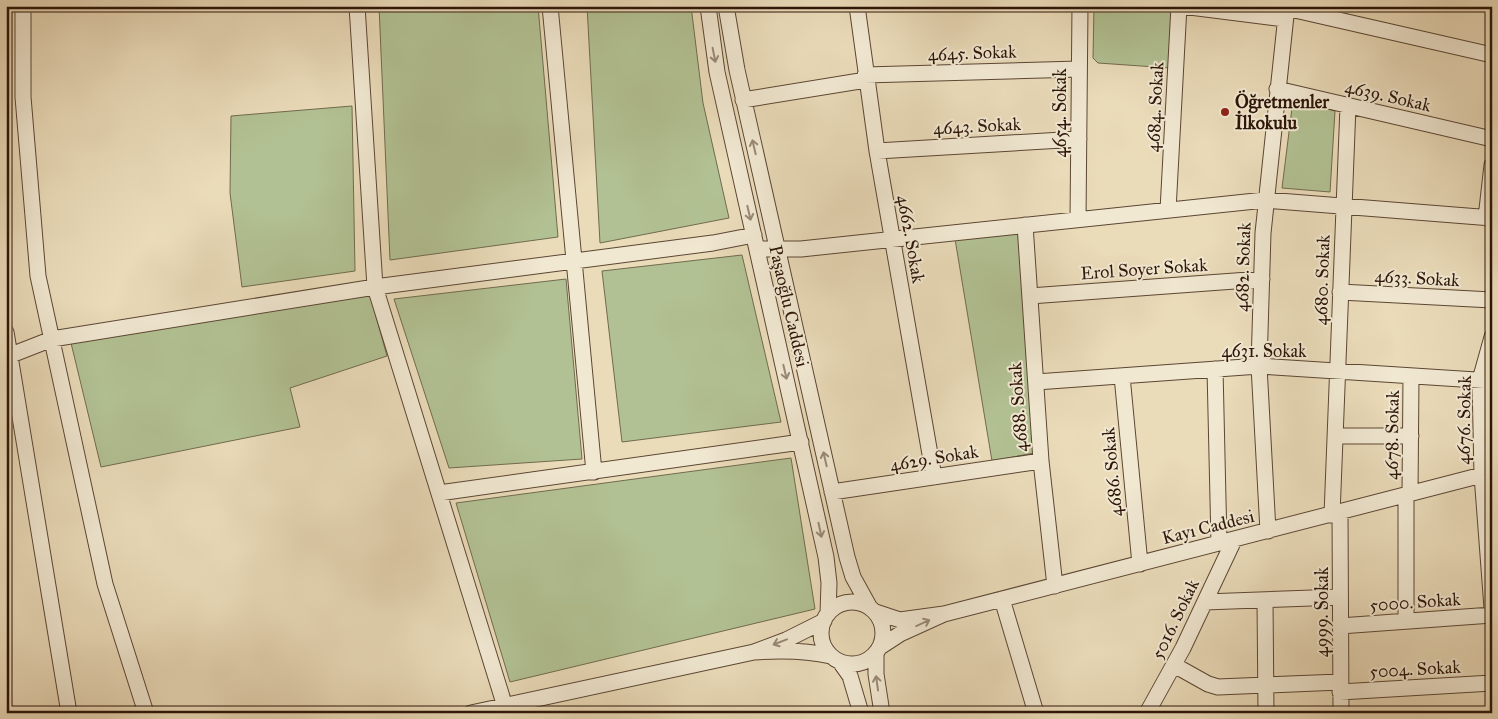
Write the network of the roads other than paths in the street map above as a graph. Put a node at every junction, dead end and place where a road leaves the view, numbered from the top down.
1 (23, 6) edge
2 (357, 6) edge
3 (550, 6) edge
4 (708, 6) edge
5 (726, 6) edge
6 (857, 6) edge
7 (1080, 6) edge
8 (1180, 6) edge
9 (1286, 11) edge
10 (1492, 55) edge
11 (1079, 69) junction
12 (866, 77) junction
13 (1277, 89) junction
14 (743, 100) junction
15 (1348, 106) junction
16 (1079, 139) junction
17 (1492, 139) edge
18 (877, 151) junction
19 (1492, 165) edge
20 (1265, 200) junction
21 (1344, 206) junction
22 (1168, 210) junction
23 (1489, 218) edge
24 (1078, 220) junction
25 (1026, 225) junction
26 (892, 239) junction
27 (756, 242) junction
28 (777, 249) junction
29 (574, 261) junction
30 (1262, 279) junction
31 (375, 287) junction
32 (1340, 292) junction
33 (1030, 296) junction
34 (1492, 300) edge
35 (6, 332) edge
36 (1492, 337) edge
37 (52, 339) junction
38 (8, 357) edge
39 (1259, 366) junction
40 (1215, 370) junction
41 (1337, 371) junction
42 (1122, 376) junction
43 (1412, 376) junction
44 (1486, 380) edge
45 (1036, 382) junction
46 (1335, 436) junction
47 (1411, 436) junction
48 (801, 442) junction
49 (1041, 461) junction
50 (594, 472) junction
51 (1488, 472) edge
52 (934, 477) junction
53 (832, 492) junction
54 (439, 493) junction
55 (1408, 495) junction
56 (1336, 513) junction
57 (1489, 529) edge
58 (1268, 531) junction
59 (1234, 540) junction
60 (1218, 544) junction
61 (1140, 564) junction
62 (1055, 586) junction
63 (1491, 587) edge
64 (1340, 597) junction
65 (1002, 599) junction
66 (1265, 600) junction
67 (1205, 602) junction
68 (1492, 608) edge
69 (872, 609) junction
70 (944, 614) junction
71 (1492, 615) edge
72 (826, 617) junction
73 (1406, 621) junction
74 (1340, 626) junction
75 (878, 650) junction
76 (754, 652) junction
77 (836, 659) junction
78 (1174, 665) junction
79 (1492, 683) edge
80 (1266, 685) junction
81 (1340, 687) junction
82 (1153, 709) edge
83 (506, 710) edge
84 (69, 713) edge
85 (146, 713) edge
86 (471, 713) edge
87 (861, 713) edge
88 (882, 713) edge
89 (1036, 713) edge
90 (1266, 713) edge
91 (1341, 713) edge

1 - 37 street
2 - 31 street
3 - 29 street
4 -> 27 street, Paşaoğlu Caddesi
5 - 14 street, Paşaoğlu Caddesi
6 - 12 street, 4662. Sokak
7 - 11 street, 4654. Sokak
8 - 9 street
8 - 22 street, 4684. Sokak
9 - 10 street
9 - 13 street, 4682. Sokak
11 - 12 street, 4645. Sokak
11 - 16 street, 4654. Sokak
12 - 14 street, 4645. Sokak
12 - 18 street, 4662. Sokak
13 - 15 street, 4639. Sokak
13 - 20 street, 4682. Sokak
28 -> 14 street, Paşaoğlu Caddesi
15 - 17 street, 4639. Sokak
15 - 21 street, 4680. Sokak
16 - 18 street, 4643. Sokak
16 - 24 street, 4654. Sokak
18 - 26 street, 4662. Sokak
19 - 23 street
20 - 21 street
20 - 22 street
20 - 30 street, 4682. Sokak
21 - 23 street
21 - 32 street, 4680. Sokak
22 - 24 street
24 - 25 street
25 - 26 street
25 - 33 street, 4688. Sokak
26 - 28 street
26 - 52 street, 4662. Sokak
27 - 28 street
27 - 29 street
27 -> 48 street, Paşaoğlu Caddesi
53 -> 28 street, Paşaoğlu Caddesi
29 - 31 street
29 - 50 street
30 - 33 street, Erol Soyer Sokak
30 - 39 street, 4682. Sokak
31 - 37 street
31 - 54 street
32 - 34 street, 4633. Sokak
32 - 41 street, 4680. Sokak
33 - 45 street, 4688. Sokak
35 - 38 street
36 - 44 street, 4676. Sokak
37 - 38 street
37 - 85 street
38 - 84 street
39 - 40 street, 4631. Sokak
39 - 41 street, 4631. Sokak
39 - 58 street, 4682. Sokak
40 - 42 street, 4631. Sokak
40 - 60 street
41 - 43 street, 4631. Sokak
41 - 46 street, 4680. Sokak
42 - 45 street, 4631. Sokak
42 - 61 street, 4686. Sokak
43 - 44 street, 4631. Sokak
43 - 47 street, 4678. Sokak
44 - 51 street, 4676. Sokak
45 - 49 street, 4688. Sokak
46 - 47 street
46 - 56 street, 4680. Sokak
47 - 55 street, 4678. Sokak
48 - 50 street
48 -> 72 street, Paşaoğlu Caddesi
49 - 52 street, 4629. Sokak
49 - 62 street, 4688. Sokak
50 - 54 street
51 - 55 street, Kayı Caddesi
51 - 57 street, 4676. Sokak
52 - 53 street, 4629. Sokak
53 - 69 street, Paşaoğlu Caddesi
54 - 83 street
55 - 56 street, Kayı Caddesi
55 - 73 street, 4678. Sokak
56 - 58 street, Kayı Caddesi
56 - 64 street, 4999. Sokak
57 - 63 street, 4676. Sokak
58 - 59 street, Kayı Caddesi
59 - 60 street, Kayı Caddesi
59 - 67 street, 5016. Sokak
60 - 61 street, Kayı Caddesi
61 - 62 street, Kayı Caddesi
62 - 65 street, Kayı Caddesi
63 - 68 street, 4676. Sokak
64 - 66 street
64 - 74 street, 4999. Sokak
65 - 70 street, Kayı Caddesi
65 - 89 street
66 - 67 street
66 - 80 street
67 - 78 street, 5016. Sokak
69 - 70 street, Kayı Caddesi
69 - 72 street
69 - 75 street
75 -> 70 street, Kayı Caddesi
71 - 73 street, 5000. Sokak
72 -> 76 street
72 - 77 street
73 - 74 street, 5000. Sokak
74 - 81 street, 4999. Sokak
75 - 77 street
88 -> 75 street
76 - 77 street
76 - 83 street
77 - 87 street
78 - 80 street, 5004. Sokak
78 - 82 street, 5016. Sokak
79 - 81 street, 5004. Sokak
80 - 81 street, 5004. Sokak
80 - 90 street
81 - 91 street, 4999. Sokak
83 - 86 street

